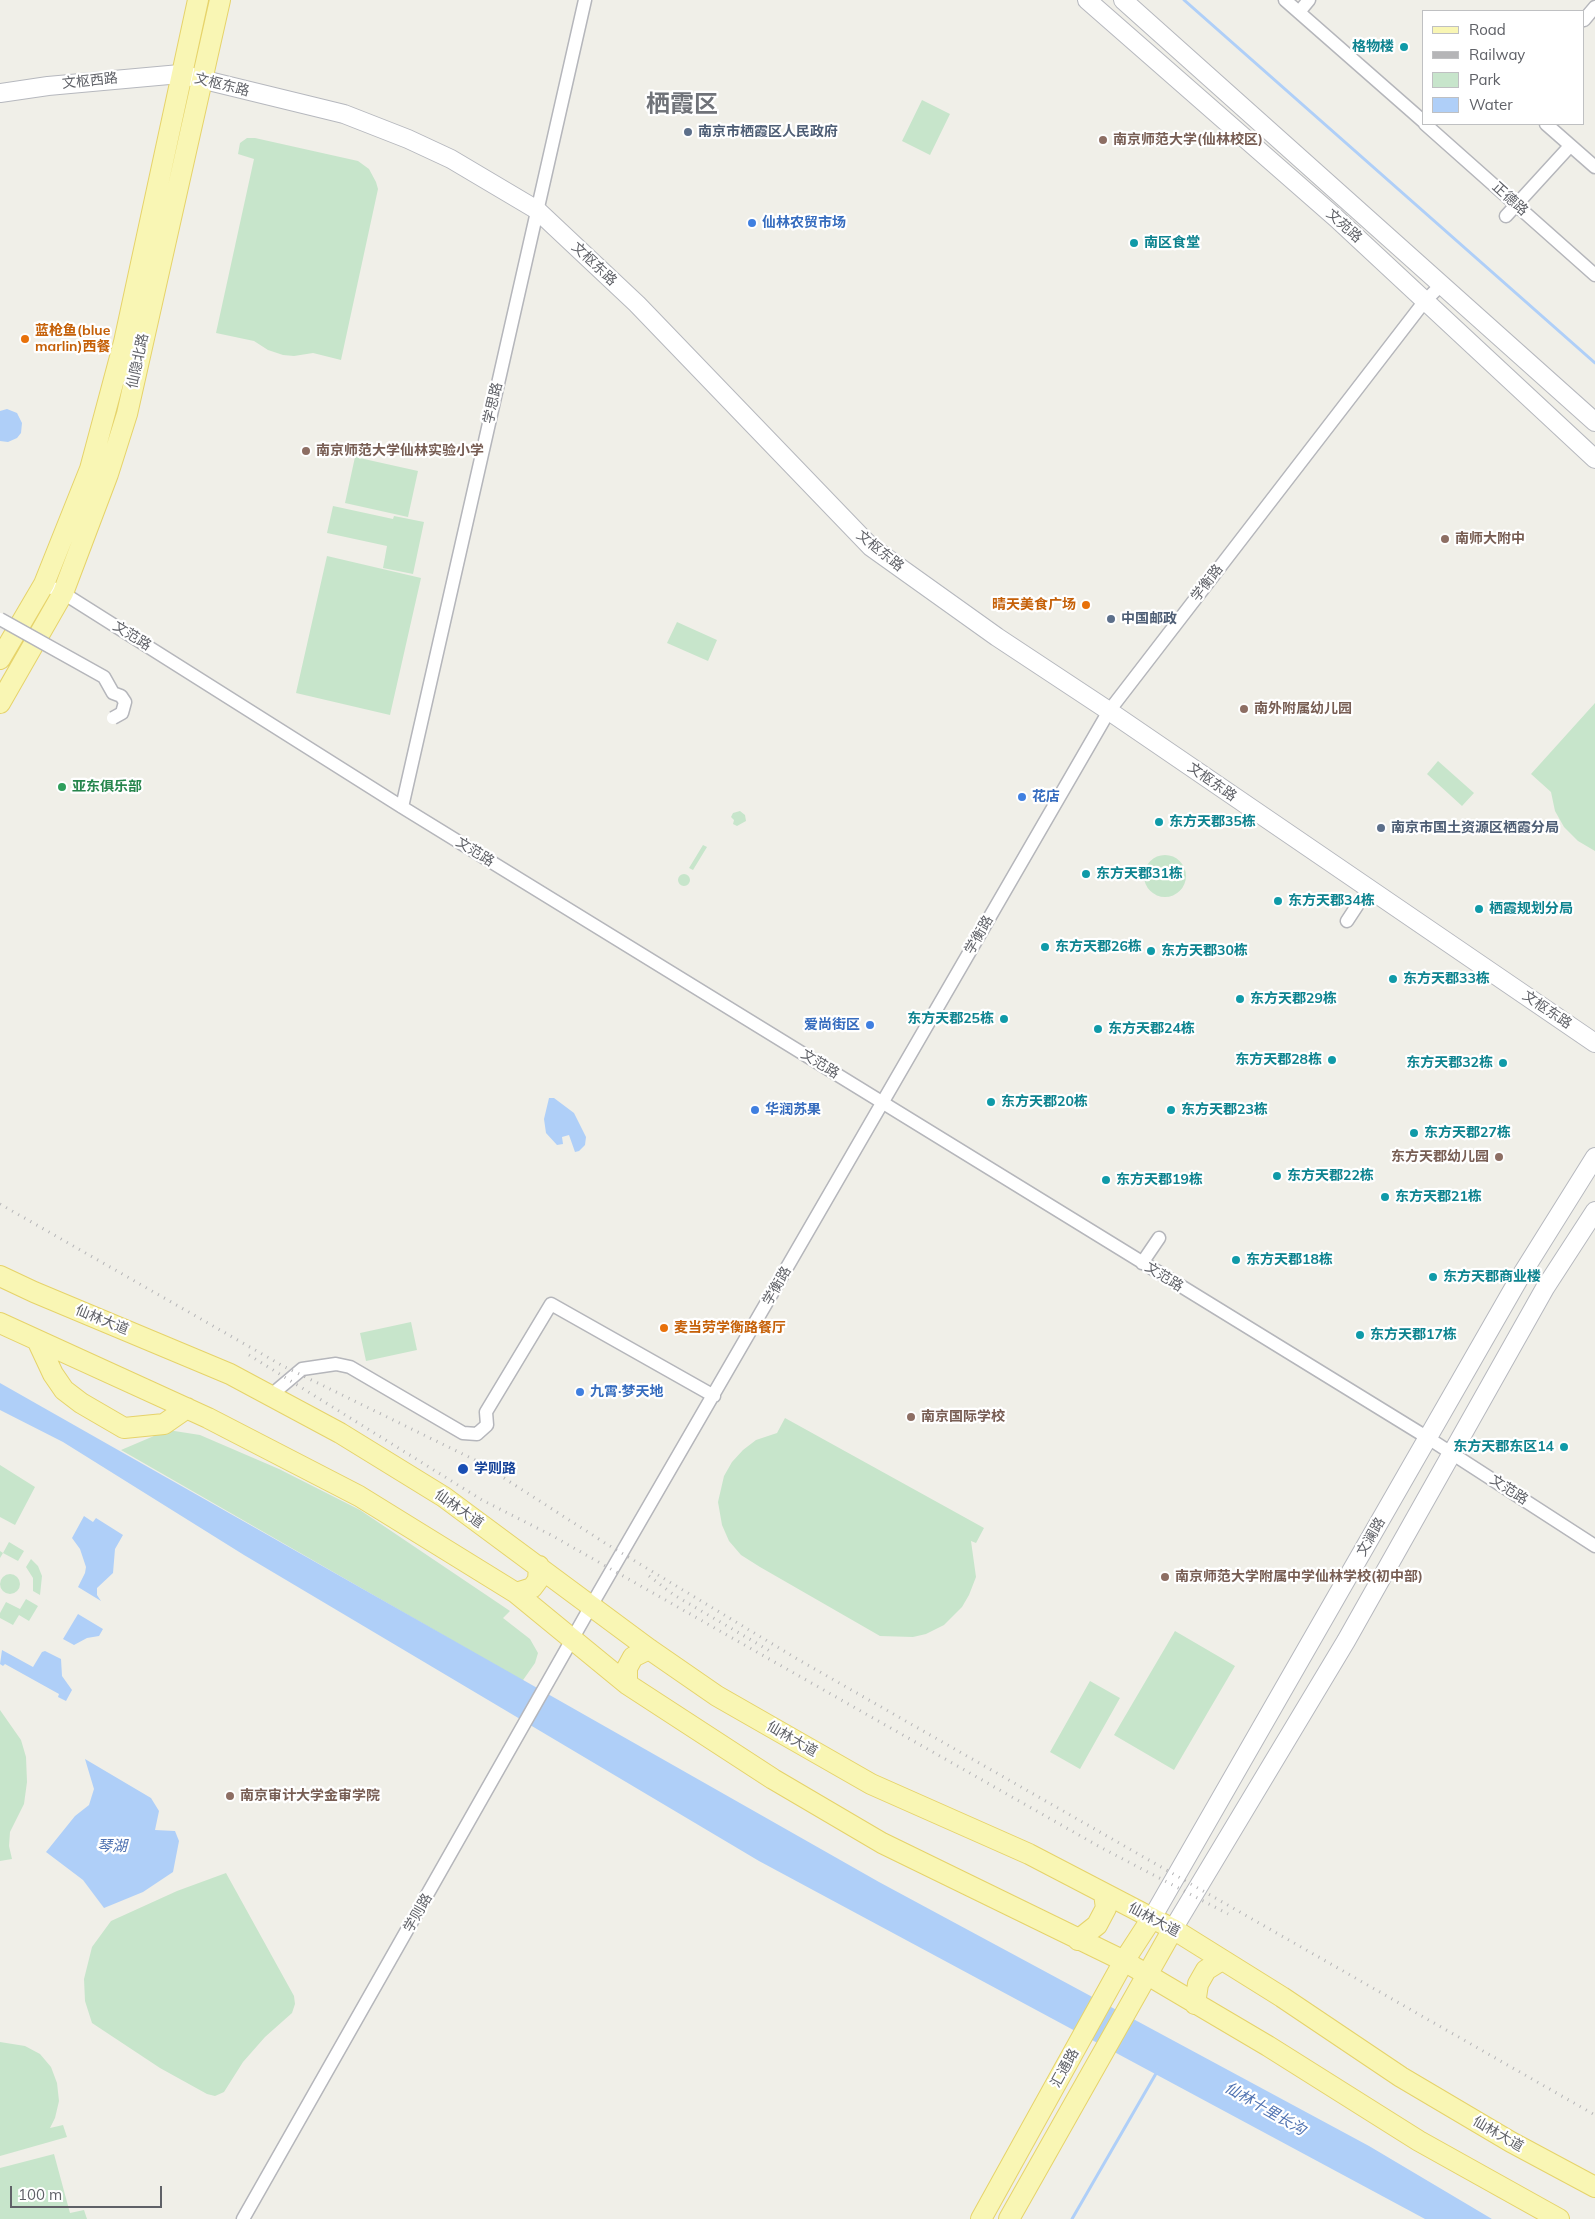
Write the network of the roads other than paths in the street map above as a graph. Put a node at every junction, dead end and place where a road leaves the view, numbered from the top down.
1 (198, 0) edge
2 (220, 0) edge
3 (585, 0) edge
4 (1086, 0) edge
5 (1123, 0) edge
6 (1285, 0) edge
7 (1309, 0) edge
8 (1595, 8) edge
9 (1298, 12) junction
10 (1585, 19) edge
11 (180, 74) junction
12 (201, 80) junction
13 (0, 93) edge
14 (1422, 121) edge
15 (1426, 125) edge
16 (1547, 125) edge
17 (1570, 146) junction
18 (1595, 167) edge
19 (1516, 204) junction
20 (537, 210) junction
21 (1506, 216) dead end
22 (1595, 275) edge
23 (1442, 284) junction
24 (1424, 302) junction
25 (1595, 422) edge
26 (1595, 459) edge
27 (44, 584) junction
28 (63, 593) junction
29 (0, 619) edge
30 (0, 660) edge
31 (0, 702) edge
32 (1109, 711) junction
33 (113, 718) dead end
34 (402, 807) junction
35 (1368, 889) junction
36 (1347, 921) dead end
37 (1595, 1043) edge
38 (882, 1103) junction
39 (1595, 1157) edge
40 (1595, 1210) edge
41 (1158, 1238) dead end
42 (1142, 1263) junction
43 (0, 1276) edge
44 (0, 1323) edge
45 (38, 1342) junction
46 (270, 1396) junction
47 (714, 1396) junction
48 (186, 1408) junction
49 (1428, 1438) junction
50 (1451, 1454) junction
51 (1595, 1546) edge
52 (539, 1566) junction
53 (516, 1593) junction
54 (591, 1606) junction
55 (574, 1640) junction
56 (649, 1649) junction
57 (627, 1684) junction
58 (1104, 1894) junction
59 (1152, 1918) junction
60 (1174, 1929) junction
61 (1078, 1940) junction
62 (1222, 1960) junction
63 (1124, 1962) junction
64 (1147, 1974) junction
65 (1195, 2004) junction
66 (1595, 2187) edge
67 (243, 2219) edge
68 (981, 2219) edge
69 (1009, 2219) edge
70 (1559, 2219) edge

1 - 11 main road, 仙隐北路
2 - 12 main road, 仙隐北路
3 - 20 street, 学思路
4 - 24 main road, 文苑路
5 - 23 main road, 文苑路
6 - 9 street, 正德路
7 - 9 street
8 - 10 street
9 - 14 street, 正德路
11 - 12 main road, 文枢东路
11 - 13 main road, 文枢西路
11 - 27 main road, 仙隐北路
12 - 20 main road, 文枢东路
12 - 28 main road, 仙隐北路
15 - 19 street, 正德路
16 - 17 street
17 - 18 street
17 - 19 street
19 - 21 street
19 - 22 street, 正德路
20 - 32 main road, 文枢东路
20 - 34 street, 学思路
23 - 24 street, 学衡路
23 - 25 main road, 文苑路
24 - 26 main road, 文苑路
24 - 32 street, 学衡路
27 - 28 street, 文范路
27 - 30 main road, 仙隐北路
28 - 31 main road, 仙隐北路
28 - 34 street, 文范路
29 - 33 street, bridge
32 - 35 main road, 文枢东路
32 - 38 street, 学衡路
34 - 38 street, 文范路
35 - 36 street
35 - 37 main road, 文枢东路
38 - 42 street, 文范路
38 - 47 street, 学衡路
39 - 49 main road, 文澜路
40 - 50 main road, 文澜路
41 - 42 street
42 - 49 street, 文范路
43 - 46 main road, 仙林大道
44 - 45 main road
45 - 48 main road
45 - 48 main road
46 - 47 street
46 - 52 main road, 仙林大道
47 - 54 street, 学衡路
48 - 53 main road
49 - 50 street, 文范路
49 - 59 main road, 文澜路
50 - 51 street, 文范路
50 - 60 main road, 文澜路
52 - 53 main road
52 - 54 main road, 仙林大道
53 - 55 main road
54 - 55 street, 学则路
54 - 56 main road, 仙林大道
55 - 57 main road
55 - 67 street, 学则路
56 - 57 main road
56 - 58 main road, 仙林大道
57 - 61 main road
58 - 59 main road, 仙林大道
58 - 61 main road
59 - 60 main road, 仙林大道
59 - 63 main road, 汇通路
60 - 62 main road, 仙林大道
60 - 64 main road, 汇通路
61 - 63 main road
62 - 65 main road
62 - 66 main road, 仙林大道
63 - 64 main road
63 - 68 main road, 汇通路
64 - 65 main road
64 - 69 main road, 汇通路
65 - 70 main road

